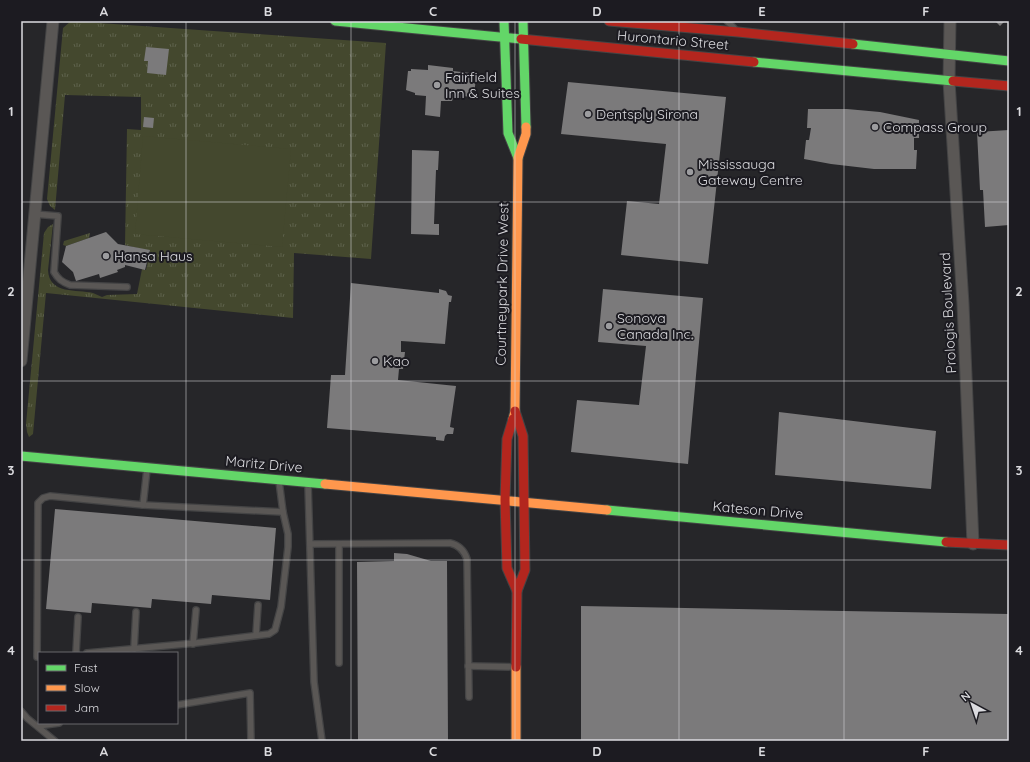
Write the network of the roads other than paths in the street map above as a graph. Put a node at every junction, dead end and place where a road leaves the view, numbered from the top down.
1 (53, 21) edge
2 (335, 21) edge
3 (504, 21) edge
4 (523, 21) edge
5 (609, 21) edge
6 (697, 21) edge
7 (727, 21) edge
8 (950, 21) edge
9 (690, 28) junction
10 (738, 32) junction
11 (505, 38) junction
12 (524, 40) junction
13 (950, 54) junction
14 (1009, 61) edge
15 (949, 80) junction
16 (1009, 86) edge
17 (518, 158) junction
18 (34, 214) junction
19 (127, 287) dead end
20 (21, 361) edge
21 (515, 411) junction
22 (21, 456) edge
23 (147, 467) junction
24 (279, 479) junction
25 (308, 482) junction
26 (505, 500) junction
27 (524, 502) junction
28 (143, 505) junction
29 (283, 512) junction
30 (310, 544) junction
31 (339, 544) junction
32 (973, 544) junction
33 (1009, 545) edge
34 (517, 591) junction
35 (258, 605) dead end
36 (196, 610) dead end
37 (136, 612) dead end
38 (78, 617) dead end
39 (256, 635) junction
40 (193, 644) junction
41 (134, 649) junction
42 (76, 652) edge
43 (99, 652) edge
44 (38, 657) edge
45 (339, 663) dead end
46 (468, 666) junction
47 (516, 667) junction
48 (468, 697) dead end
49 (178, 704) edge
50 (21, 711) edge
51 (52, 724) edge
52 (38, 726) junction
53 (55, 741) edge
54 (251, 741) edge
55 (322, 741) edge
56 (516, 741) edge

1 - 18 street
2 - 11 main road, Hurontario Street
3 - 11 main road, Courtneypark Drive West
4 - 12 main road, Courtneypark Drive West
5 - 9 main road, Hurontario Street
6 - 9 lane
7 - 10 lane
8 - 13 street, Prologis Boulevard
9 - 10 main road, Hurontario Street
10 - 13 main road, Hurontario Street
11 - 12 main road, Hurontario Street
11 - 17 main road, Courtneypark Drive West
12 - 15 main road, Hurontario Street
12 - 17 main road, Courtneypark Drive West
13 - 14 main road, Hurontario Street
13 - 15 street, Prologis Boulevard
15 - 16 main road, Hurontario Street
15 - 32 street, Prologis Boulevard
17 - 21 main road, Courtneypark Drive West
18 - 19 lane
18 - 20 street
21 - 26 main road, Courtneypark Drive West
21 - 27 main road, Courtneypark Drive West
22 - 23 main road, Maritz Drive
23 - 24 main road, Maritz Drive
23 - 28 lane
24 - 25 main road, Maritz Drive
24 - 29 lane
25 - 26 main road, Maritz Drive
25 - 30 lane
26 - 27 main road, Kateson Drive
26 - 34 main road, Courtneypark Drive West
27 - 32 main road, Kateson Drive
27 - 34 main road, Courtneypark Drive West
28 - 29 lane
28 - 44 lane
29 - 39 lane
30 - 31 lane
30 - 55 lane
31 - 45 lane
31 - 46 lane
32 - 33 main road, Kateson Drive
34 - 47 main road, Courtneypark Drive West
35 - 39 lane
36 - 40 lane
37 - 41 lane
38 - 42 lane
39 - 40 lane
40 - 41 lane
41 - 43 lane
46 - 47 lane
46 - 48 lane
47 - 56 main road, Courtneypark Drive West
49 - 54 lane
50 - 52 lane
51 - 52 lane
52 - 53 lane

